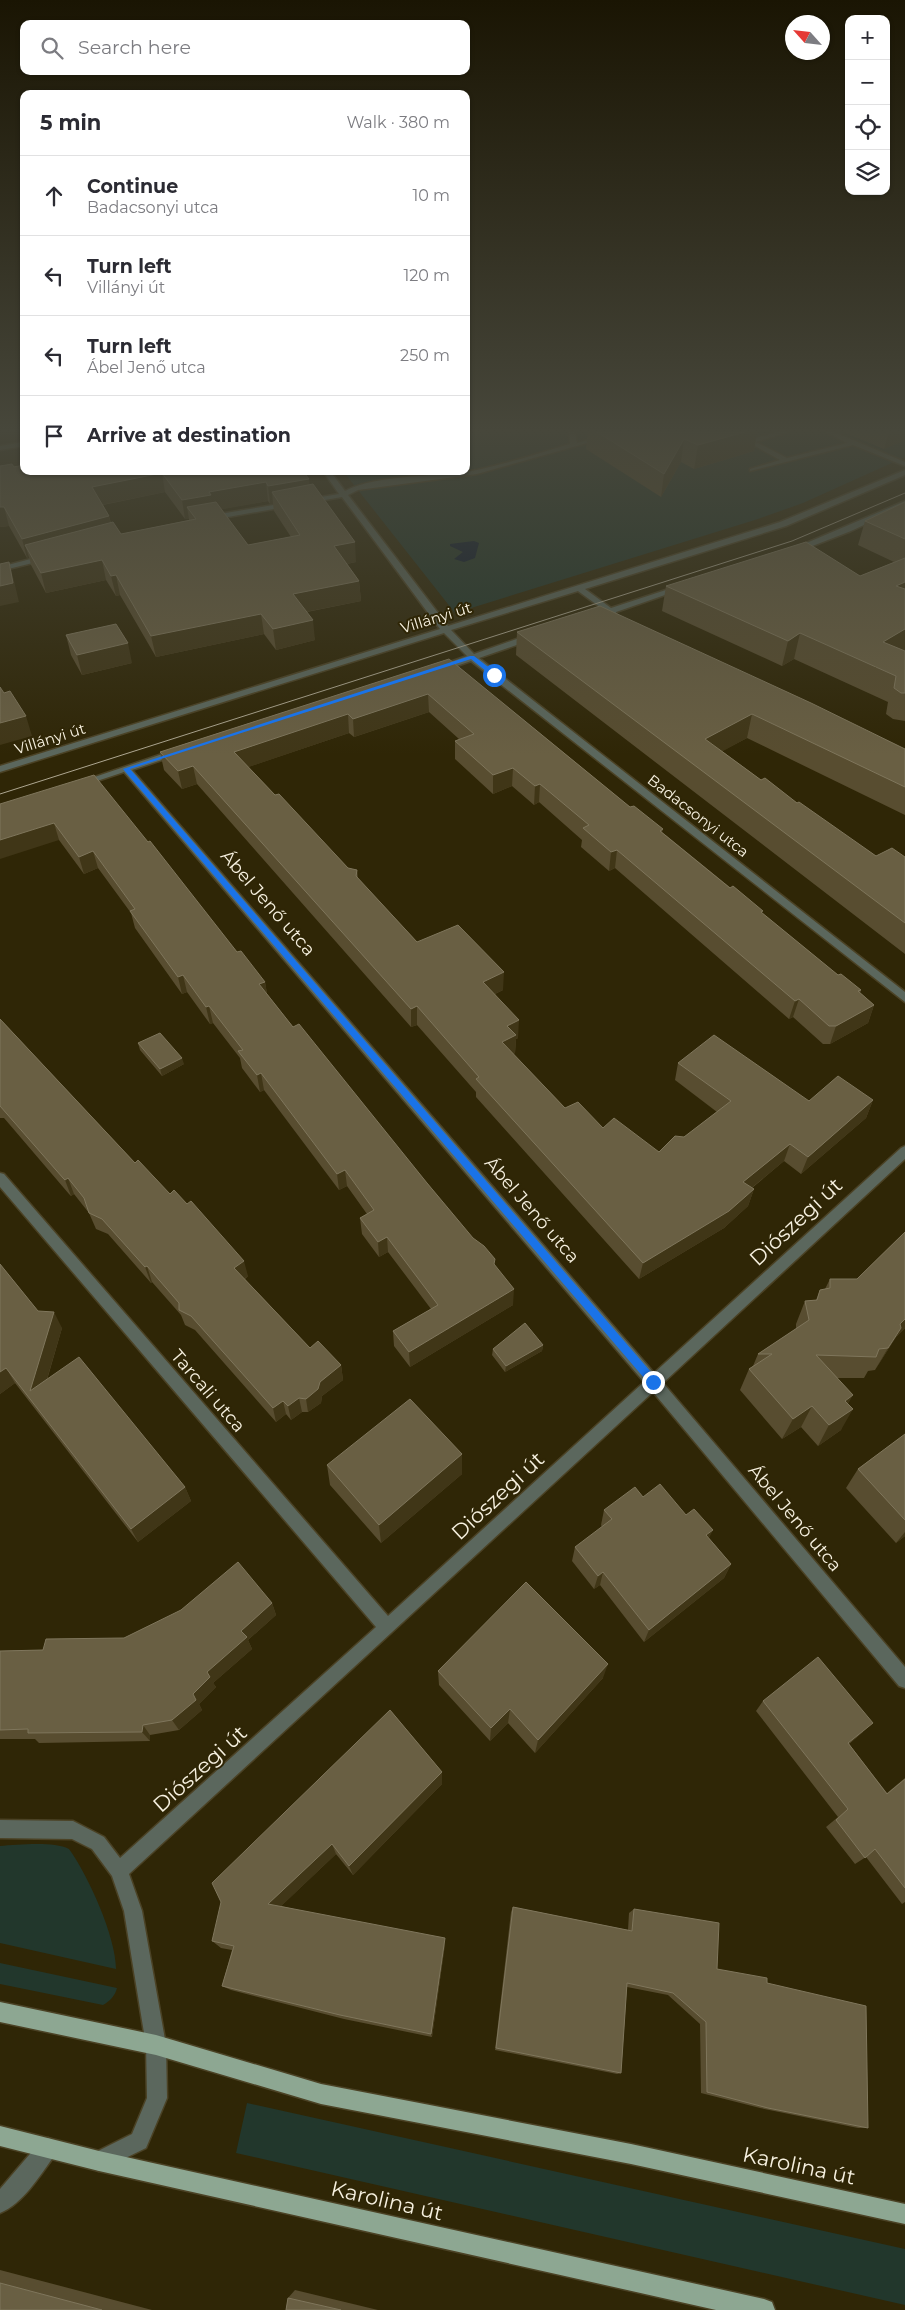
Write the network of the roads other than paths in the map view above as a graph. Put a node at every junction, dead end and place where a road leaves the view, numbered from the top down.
1 (377, 540) edge
2 (732, 540) edge
3 (824, 540) edge
4 (789, 552) edge
5 (56, 554) edge
6 (0, 569) edge
7 (690, 584) edge
8 (578, 588) junction
9 (609, 611) junction
10 (623, 618) edge
11 (582, 620) edge
12 (444, 629) junction
13 (545, 633) edge
14 (472, 657) junction
15 (426, 673) edge
16 (182, 751) edge
17 (0, 769) edge
18 (126, 769) junction
19 (72, 786) edge
20 (905, 998) edge
21 (905, 1151) edge
22 (0, 1178) edge
23 (653, 1382) junction
24 (387, 1628) junction
25 (905, 1680) edge
26 (0, 1829) edge
27 (119, 1871) junction
28 (0, 2012) edge
29 (156, 2045) junction
30 (0, 2136) edge
31 (48, 2148) junction
32 (99, 2161) junction
33 (0, 2203) edge
34 (905, 2214) edge
35 (764, 2310) edge

1 - 12 street, Badacsonyi utca
2 - 8 street, Villányi út
3 - 4 street
5 - 6 street
7 - 9 street
8 - 9 street
8 - 12 street, Villányi út
9 - 10 street
9 - 11 street
12 - 14 street, Badacsonyi utca
12 - 17 street, Villányi út
13 - 14 street
14 - 15 street
14 - 20 street, Badacsonyi utca
16 - 18 street
18 - 19 street
18 - 23 street, Ábel Jenő utca
21 - 23 street, Diószegi út
22 - 24 street, Tarcali utca
23 - 24 street, Diószegi út
23 - 25 street, Ábel Jenő utca
24 - 27 street, Diószegi út
26 - 27 street
27 - 29 street
28 - 29 main road, Karolina út
29 - 32 street
29 - 34 main road, Karolina út
30 - 31 main road, Karolina út
31 - 32 main road, Karolina út
31 - 33 street
32 - 35 main road, Karolina út

